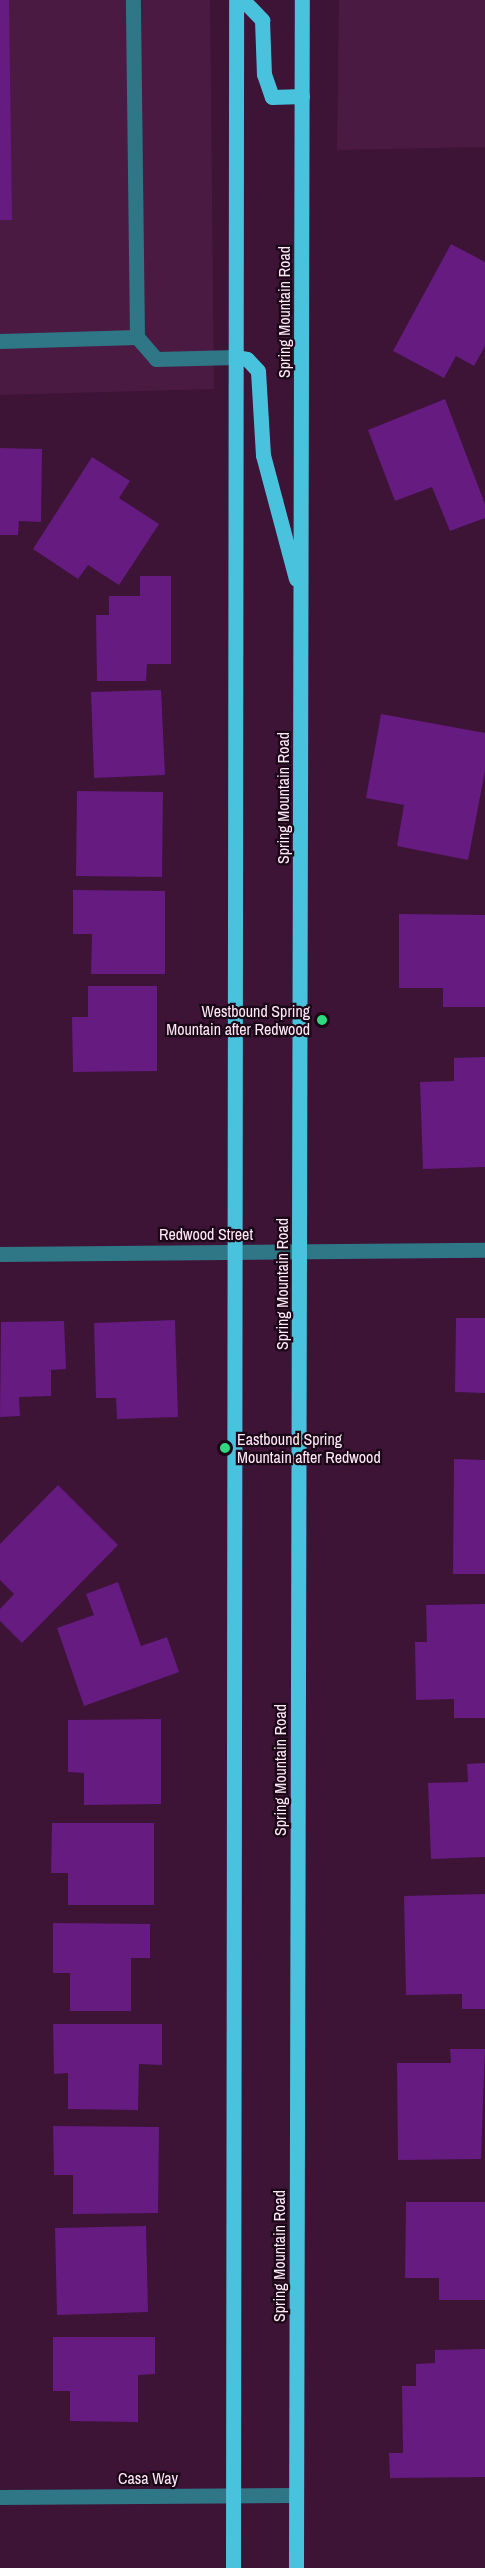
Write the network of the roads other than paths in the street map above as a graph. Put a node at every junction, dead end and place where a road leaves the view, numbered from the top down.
1 (133, 0) edge
2 (236, 0) edge
3 (243, 0) edge
4 (302, 0) edge
5 (302, 96) junction
6 (137, 337) junction
7 (0, 341) edge
8 (236, 357) junction
9 (301, 599) junction
10 (485, 1250) edge
11 (235, 1251) junction
12 (300, 1251) junction
13 (0, 1254) edge
14 (233, 2495) junction
15 (296, 2495) junction
16 (0, 2497) edge
17 (233, 2568) edge
18 (296, 2568) edge

1 - 6 street
2 - 8 main road
3 - 5 main road
4 - 5 main road, Spring Mountain Road
5 - 9 main road, Spring Mountain Road
6 - 7 street
6 - 8 street
8 - 9 main road
8 - 11 main road
9 - 12 main road, Spring Mountain Road
10 - 12 street, Redwood Street
11 - 12 street, Redwood Street
11 - 13 street, Redwood Street
11 - 14 main road
12 - 15 main road, Spring Mountain Road
14 - 15 street, Casa Way
14 - 16 street, Casa Way
14 - 17 main road
15 - 18 main road, Spring Mountain Road

